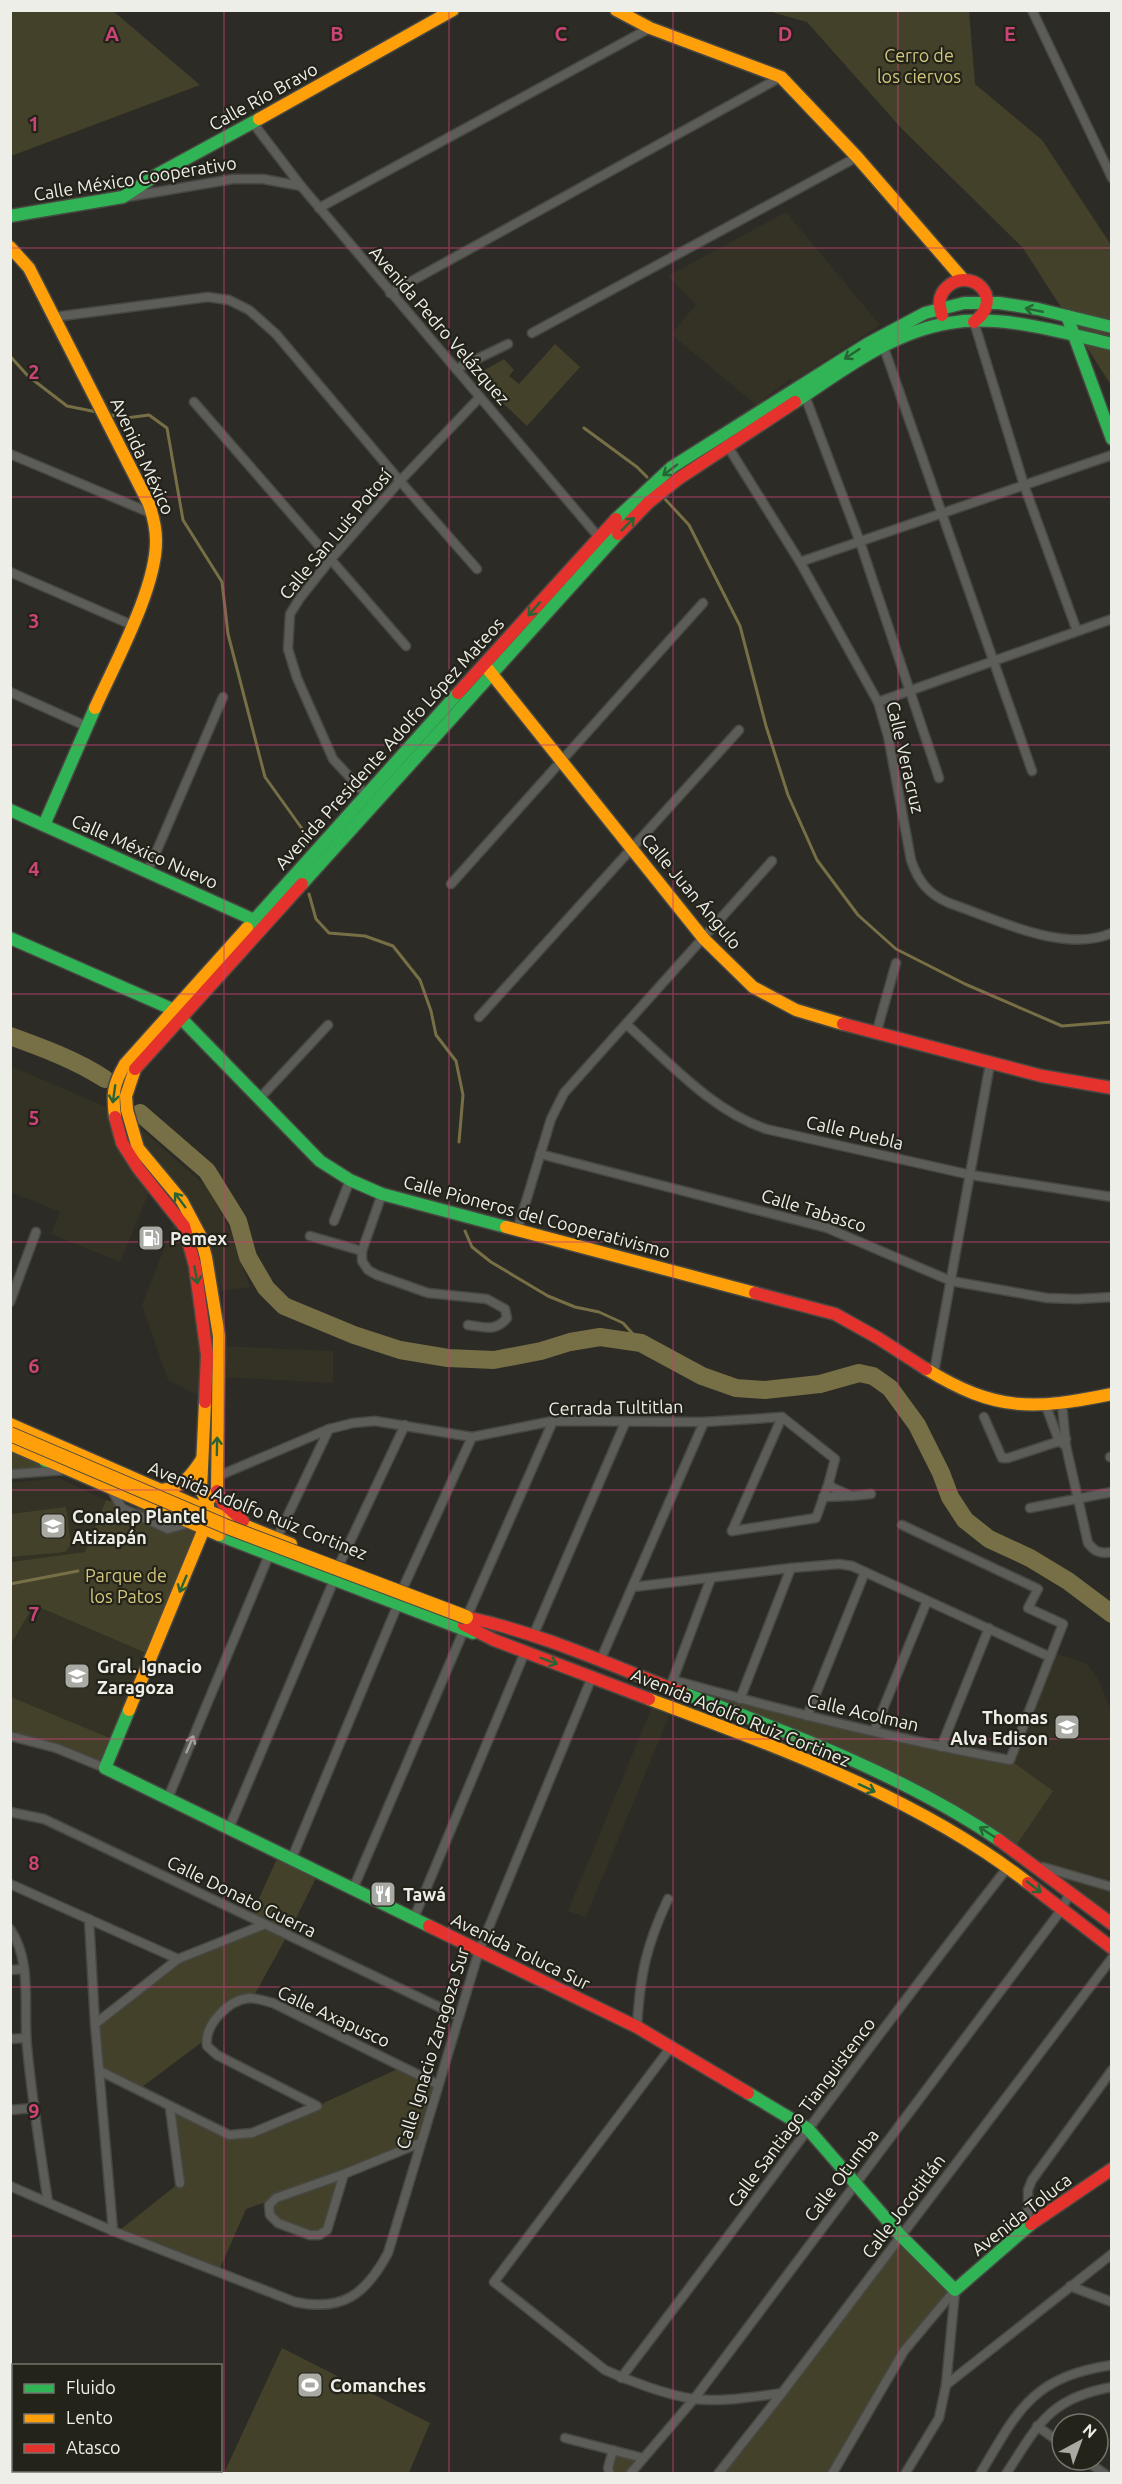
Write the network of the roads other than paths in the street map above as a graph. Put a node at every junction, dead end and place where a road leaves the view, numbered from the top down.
1 (453, 10) edge
2 (616, 10) edge
3 (1032, 10) edge
4 (650, 28) junction
5 (781, 77) junction
6 (253, 123) junction
7 (857, 157) junction
8 (1112, 178) edge
9 (301, 186) junction
10 (123, 197) junction
11 (319, 208) junction
12 (10, 216) edge
13 (10, 247) edge
14 (962, 278) junction
15 (390, 293) junction
16 (988, 302) junction
17 (939, 308) junction
18 (54, 316) junction
19 (1067, 316) junction
20 (974, 322) junction
21 (948, 323) junction
22 (1112, 327) edge
23 (532, 333) dead end
24 (1074, 335) junction
25 (508, 344) dead end
26 (1112, 344) edge
27 (884, 348) junction
28 (456, 369) junction
29 (805, 396) junction
30 (480, 397) junction
31 (194, 402) dead end
32 (1112, 439) edge
33 (725, 441) junction
34 (10, 454) edge
35 (1112, 455) edge
36 (400, 481) junction
37 (1024, 485) junction
38 (943, 513) junction
39 (153, 514) junction
40 (602, 541) junction
41 (860, 542) junction
42 (331, 559) junction
43 (800, 562) junction
44 (477, 568) dead end
45 (10, 572) edge
46 (703, 603) dead end
47 (1112, 619) edge
48 (132, 626) junction
49 (1077, 631) junction
50 (406, 646) dead end
51 (992, 661) junction
52 (488, 669) junction
53 (909, 690) junction
54 (10, 692) edge
55 (223, 697) dead end
56 (878, 702) junction
57 (88, 726) junction
58 (739, 730) dead end
59 (562, 762) junction
60 (1032, 771) dead end
61 (939, 778) dead end
62 (371, 799) junction
63 (10, 810) edge
64 (44, 825) junction
65 (633, 848) junction
66 (772, 861) dead end
67 (148, 871) junction
68 (451, 884) dead end
69 (260, 922) junction
70 (1112, 933) edge
71 (10, 938) edge
72 (704, 939) junction
73 (896, 963) dead end
74 (176, 1012) junction
75 (478, 1017) dead end
76 (626, 1024) junction
77 (328, 1025) dead end
78 (876, 1034) junction
79 (990, 1064) junction
80 (1112, 1088) edge
81 (259, 1099) junction
82 (540, 1154) junction
83 (971, 1175) junction
84 (350, 1180) junction
85 (382, 1194) junction
86 (1112, 1197) edge
87 (334, 1221) dead end
88 (517, 1231) junction
89 (36, 1232) dead end
90 (310, 1236) dead end
91 (362, 1251) junction
92 (951, 1281) junction
93 (1112, 1297) edge
94 (10, 1302) edge
95 (468, 1324) dead end
96 (934, 1372) junction
97 (1112, 1394) edge
98 (1062, 1404) junction
99 (1046, 1406) junction
100 (782, 1417) junction
101 (984, 1417) dead end
102 (553, 1421) junction
103 (704, 1422) junction
104 (625, 1423) junction
105 (10, 1424) edge
106 (405, 1425) junction
107 (329, 1429) junction
108 (10, 1434) edge
109 (472, 1437) junction
110 (10, 1442) edge
111 (1064, 1442) junction
112 (202, 1458) junction
113 (45, 1461) junction
114 (67, 1470) junction
115 (10, 1474) edge
116 (829, 1482) junction
117 (159, 1490) junction
118 (1112, 1492) edge
119 (871, 1494) dead end
120 (851, 1496) junction
121 (823, 1497) junction
122 (211, 1498) junction
123 (1077, 1499) junction
124 (1030, 1508) dead end
125 (903, 1525) dead end
126 (206, 1530) junction
127 (256, 1530) junction
128 (276, 1538) junction
129 (1112, 1552) edge
130 (269, 1555) junction
131 (340, 1563) junction
132 (790, 1568) junction
133 (865, 1572) junction
134 (373, 1576) junction
135 (711, 1578) junction
136 (334, 1580) junction
137 (633, 1587) junction
138 (403, 1588) junction
139 (366, 1592) junction
140 (927, 1601) junction
141 (398, 1604) junction
142 (466, 1621) junction
143 (989, 1628) junction
144 (533, 1636) junction
145 (525, 1652) junction
146 (1050, 1657) junction
147 (600, 1661) junction
148 (592, 1677) junction
149 (672, 1684) junction
150 (740, 1699) junction
151 (807, 1716) junction
152 (874, 1731) junction
153 (10, 1736) edge
154 (941, 1747) junction
155 (105, 1768) junction
156 (168, 1797) junction
157 (938, 1802) junction
158 (10, 1812) edge
159 (929, 1818) junction
160 (230, 1828) junction
161 (292, 1858) junction
162 (1036, 1865) junction
163 (1008, 1867) junction
164 (10, 1884) edge
165 (1112, 1887) edge
166 (353, 1889) junction
167 (1070, 1892) junction
168 (668, 1899) dead end
169 (1062, 1909) junction
170 (414, 1918) junction
171 (89, 1919) junction
172 (1112, 1924) edge
173 (263, 1925) junction
174 (10, 1929) edge
175 (1112, 1948) edge
176 (479, 1951) junction
177 (1112, 1958) edge
178 (178, 1959) junction
179 (24, 1969) junction
180 (10, 1970) edge
181 (458, 2016) junction
182 (95, 2024) junction
183 (637, 2027) junction
184 (26, 2038) junction
185 (10, 2039) edge
186 (671, 2047) junction
187 (1112, 2070) edge
188 (100, 2071) junction
189 (437, 2084) junction
190 (33, 2108) junction
191 (170, 2108) junction
192 (10, 2110) edge
193 (808, 2129) junction
194 (420, 2143) junction
195 (1112, 2169) edge
196 (344, 2174) junction
197 (180, 2183) dead end
198 (855, 2184) junction
199 (10, 2186) edge
200 (48, 2202) junction
201 (1028, 2226) junction
202 (113, 2231) junction
203 (901, 2236) junction
204 (1112, 2254) edge
205 (1070, 2286) junction
206 (955, 2290) junction
207 (1112, 2302) edge
208 (1112, 2365) edge
209 (621, 2378) junction
210 (946, 2385) junction
211 (1110, 2389) edge
212 (783, 2393) junction
213 (694, 2399) junction
214 (1036, 2426) junction
215 (1050, 2436) edge
216 (565, 2438) dead end
217 (613, 2450) junction
218 (643, 2458) junction
219 (610, 2474) edge
220 (630, 2474) edge
221 (718, 2474) edge
222 (832, 2474) edge
223 (905, 2474) edge
224 (980, 2474) edge
225 (1006, 2474) edge

1 - 6 main road, Calle Río Bravo
2 - 4 main road
3 - 8 street
4 - 5 main road
4 - 11 street
5 - 7 main road
5 - 15 street
6 - 9 street, Avenida Pedro Velázquez
6 - 10 main road, Calle Río Bravo
7 - 14 main road
7 - 23 street
9 - 10 street, Calle México Cooperativo
9 - 11 street, Avenida Pedro Velázquez
10 - 12 main road, Calle México Cooperativo
11 - 15 street, Avenida Pedro Velázquez
13 - 18 main road, Avenida México
14 - 16 main road
14 - 17 main road
15 - 28 street, Avenida Pedro Velázquez
16 - 17 main road, Avenida Presidente Adolfo López Mateos
19 -> 16 main road, Avenida Presidente Adolfo López Mateos
16 - 20 main road
17 - 21 main road
17 -> 33 main road, Avenida Presidente Adolfo López Mateos
18 - 36 street
18 - 39 main road, Avenida México
19 - 22 main road, Avenida Presidente Adolfo López Mateos
19 - 24 main road
20 - 21 main road, Avenida Presidente Adolfo López Mateos
20 - 24 main road, Avenida Presidente Adolfo López Mateos
20 - 37 street
21 - 27 main road, Avenida Presidente Adolfo López Mateos
24 - 26 main road, Avenida Presidente Adolfo López Mateos
24 - 32 main road
25 - 28 street
27 - 29 main road, Avenida Presidente Adolfo López Mateos
27 - 38 street
28 - 30 street, Avenida Pedro Velázquez
29 - 33 main road, Avenida Presidente Adolfo López Mateos
29 - 41 street
30 - 36 street, Calle San Luis Potosí
30 - 40 street, Avenida Pedro Velázquez
31 - 42 street
33 - 40 main road, Avenida Presidente Adolfo López Mateos
33 - 43 street, Calle Veracruz
34 - 39 street
35 - 37 street
36 - 42 street, Calle San Luis Potosí
36 - 44 street
37 - 38 street
37 - 49 street
38 - 41 street
38 - 51 street
39 - 48 main road, Avenida México
40 - 52 main road, Avenida Presidente Adolfo López Mateos
41 - 43 street
41 - 53 street
42 - 50 street
42 - 62 street, Calle San Luis Potosí
43 - 56 street, Calle Veracruz
45 - 48 street
46 - 59 street
47 - 49 street
48 - 57 main road, Avenida México
49 - 51 street
51 - 53 street
51 - 60 street
52 - 59 main road, Calle Juan Ángulo
52 - 62 main road, Avenida Presidente Adolfo López Mateos
53 - 56 street
53 - 61 street
54 - 57 street
55 - 67 street
56 - 70 street, Calle Veracruz
57 - 64 main road, Avenida México
58 - 65 street
59 - 65 main road, Calle Juan Ángulo
59 - 68 street
62 - 69 main road, Avenida Presidente Adolfo López Mateos
63 - 64 main road, Calle México Nuevo
64 - 67 main road, Calle México Nuevo
65 - 72 main road, Calle Juan Ángulo
65 - 75 street
66 - 72 street
67 - 69 main road, Calle México Nuevo
69 - 74 main road, Avenida Presidente Adolfo López Mateos
71 - 74 main road, Calle Pioneros del Cooperativismo
72 - 76 street
72 - 78 main road, Calle Juan Ángulo
73 - 78 street
74 - 81 main road, Calle Pioneros del Cooperativismo
74 -> 112 main road, Avenida Presidente Adolfo López Mateos
122 -> 74 main road, Avenida Presidente Adolfo López Mateos
76 - 82 street
76 - 83 street, Calle Puebla
77 - 81 street
78 - 79 main road, Calle Juan Ángulo
79 - 80 main road, Calle Juan Ángulo
79 - 83 street
81 - 84 main road, Calle Pioneros del Cooperativismo
82 - 88 street
82 - 92 street, Calle Tabasco
83 - 86 street, Calle Puebla
83 - 92 street
84 - 85 main road, Calle Pioneros del Cooperativismo
84 - 87 street
85 - 88 main road, Calle Pioneros del Cooperativismo
85 - 91 street
88 - 96 main road, Calle Pioneros del Cooperativismo
89 - 94 street
90 - 91 street
91 - 95 street
92 - 93 street, Calle Tabasco
92 - 96 street
96 - 99 main road, Calle Pioneros del Cooperativismo
97 - 98 main road, Calle Pioneros del Cooperativismo
98 - 99 main road, Calle Pioneros del Cooperativismo
98 - 111 street
99 - 111 street
100 - 103 street, Cerrada Tultitlan
100 - 116 street
100 - 121 street
101 - 111 street
102 - 104 street, Cerrada Tultitlan
102 - 109 street, Cerrada Tultitlan
102 - 142 street
103 - 104 street, Cerrada Tultitlan
103 - 137 street
104 - 144 street
105 - 117 main road, Avenida Adolfo Ruiz Cortinez
106 - 107 street, Cerrada Tultitlan
106 - 109 street, Cerrada Tultitlan
106 - 131 street
107 - 122 street, Cerrada Tultitlan
107 - 128 street
108 - 142 main road, Avenida Adolfo Ruiz Cortinez, bridge
109 - 138 street
110 - 113 main road, Avenida Adolfo Ruiz Cortinez
110 - 142 main road, Avenida Adolfo Ruiz Cortinez
111 - 123 street
112 - 117 main road
112 - 122 main road, Avenida Presidente Adolfo López Mateos
113 - 114 main road, Avenida Adolfo Ruiz Cortinez
113 - 122 main road
114 - 115 street
114 - 126 main road, Avenida Adolfo Ruiz Cortinez
116 - 120 street
116 - 121 street
117 - 122 main road, Avenida Adolfo Ruiz Cortinez
118 - 123 street
119 - 120 street
120 - 121 street
122 - 126 main road, Avenida Presidente Adolfo López Mateos
122 - 127 main road, Avenida Adolfo Ruiz Cortinez
122 - 127 main road
123 - 124 street
123 - 129 street
125 - 146 street
126 - 130 main road, Avenida Adolfo Ruiz Cortinez
126 -> 155 main road, Avenida Presidente Adolfo López Mateos
127 - 128 main road, Avenida Adolfo Ruiz Cortinez
128 - 131 main road, Avenida Adolfo Ruiz Cortinez
130 - 136 main road, Avenida Adolfo Ruiz Cortinez
156 -> 130 street
131 - 134 main road, Avenida Adolfo Ruiz Cortinez
132 - 133 street
132 - 135 street
132 - 150 street
133 - 140 street
133 - 151 street
134 - 138 main road, Avenida Adolfo Ruiz Cortinez
134 - 139 main road
135 - 137 street
135 - 149 street
136 - 139 main road, Avenida Adolfo Ruiz Cortinez
136 - 160 street
137 - 147 street
138 - 142 main road, Avenida Adolfo Ruiz Cortinez
139 - 141 main road, Avenida Adolfo Ruiz Cortinez
140 - 143 street
140 - 152 street
141 - 142 main road, Avenida Adolfo Ruiz Cortinez
141 - 161 street
142 - 144 main road, Avenida Adolfo Ruiz Cortinez
142 - 145 main road, Avenida Adolfo Ruiz Cortinez
142 - 166 street
143 - 146 street
143 - 154 street
144 - 147 main road, Avenida Adolfo Ruiz Cortinez
145 -> 148 main road, Avenida Adolfo Ruiz Cortinez
145 - 170 street
146 - 154 street, Calle Acolman
147 - 149 main road, Avenida Adolfo Ruiz Cortinez
148 -> 159 main road, Avenida Adolfo Ruiz Cortinez
148 - 176 street, Calle Ignacio Zaragoza Sur
149 - 150 street, Calle Acolman
149 - 157 main road, Avenida Adolfo Ruiz Cortinez
150 - 151 street, Calle Acolman
151 - 152 street, Calle Acolman
152 - 154 street, Calle Acolman
153 - 155 street, Avenida Toluca Sur
155 - 156 main road, Avenida Toluca Sur
156 - 160 main road, Avenida Toluca Sur
157 - 159 main road
162 -> 157 main road, Avenida Adolfo Ruiz Cortinez
158 - 173 street, Calle Donato Guerra
159 - 163 main road, Avenida Adolfo Ruiz Cortinez
160 - 161 main road, Avenida Toluca Sur
161 - 166 main road, Avenida Toluca Sur
162 - 165 street
162 - 167 main road, Avenida Adolfo Ruiz Cortinez
163 -> 169 main road, Avenida Adolfo Ruiz Cortinez
163 - 193 street, Calle Santiago Tianguistenco
164 - 171 street
166 - 170 main road, Avenida Toluca Sur
167 - 169 street, Calle Otumba
167 - 172 main road, Avenida Adolfo Ruiz Cortinez
168 - 183 street
169 - 175 main road, Avenida Adolfo Ruiz Cortinez
169 - 198 street, Calle Otumba
170 - 176 main road, Avenida Toluca Sur
171 - 178 street
171 - 182 street
173 - 178 street
173 - 181 street, Calle Donato Guerra
174 - 179 street
176 - 181 street, Calle Ignacio Zaragoza Sur
176 - 183 main road, Avenida Toluca Sur
177 - 203 street, Calle Jocotitlán
178 - 182 street
179 - 180 street
179 - 184 street
181 - 189 street, Calle Ignacio Zaragoza Sur
182 - 188 street
183 - 186 main road, Avenida Toluca Sur
184 - 185 street
184 - 190 street
186 - 193 main road, Avenida Toluca Sur
186 - 209 street
187 - 201 street
188 - 191 street, Calle Axapusco
188 - 202 street
189 - 191 street, Calle Axapusco
189 - 194 street, Calle Ignacio Zaragoza Sur
190 - 192 street
190 - 200 street
191 - 197 street
193 - 198 main road, Avenida Toluca Sur
193 - 209 street, Calle Santiago Tianguistenco
194 - 196 street
194 - 202 street, Calle Ignacio Zaragoza Sur
195 - 201 main road, Avenida Toluca
196 - 196 street
198 - 203 main road, Avenida Toluca Sur
198 - 213 street, Calle Otumba
199 - 200 street
200 - 202 street
201 - 206 main road, Avenida Toluca
203 - 206 main road, Avenida Toluca Sur
203 - 212 street, Calle Jocotitlán
204 - 205 street
205 - 207 street
205 - 210 street
206 - 210 street
206 - 222 street
208 - 224 street
209 - 213 street
210 - 223 street
211 - 214 street
212 - 213 street
212 - 221 street, Calle Jocotitlán
213 - 218 street, Calle Otumba
214 - 215 street
214 - 225 street
216 - 217 street
217 - 218 street
217 - 219 street
218 - 220 street, Calle Otumba

